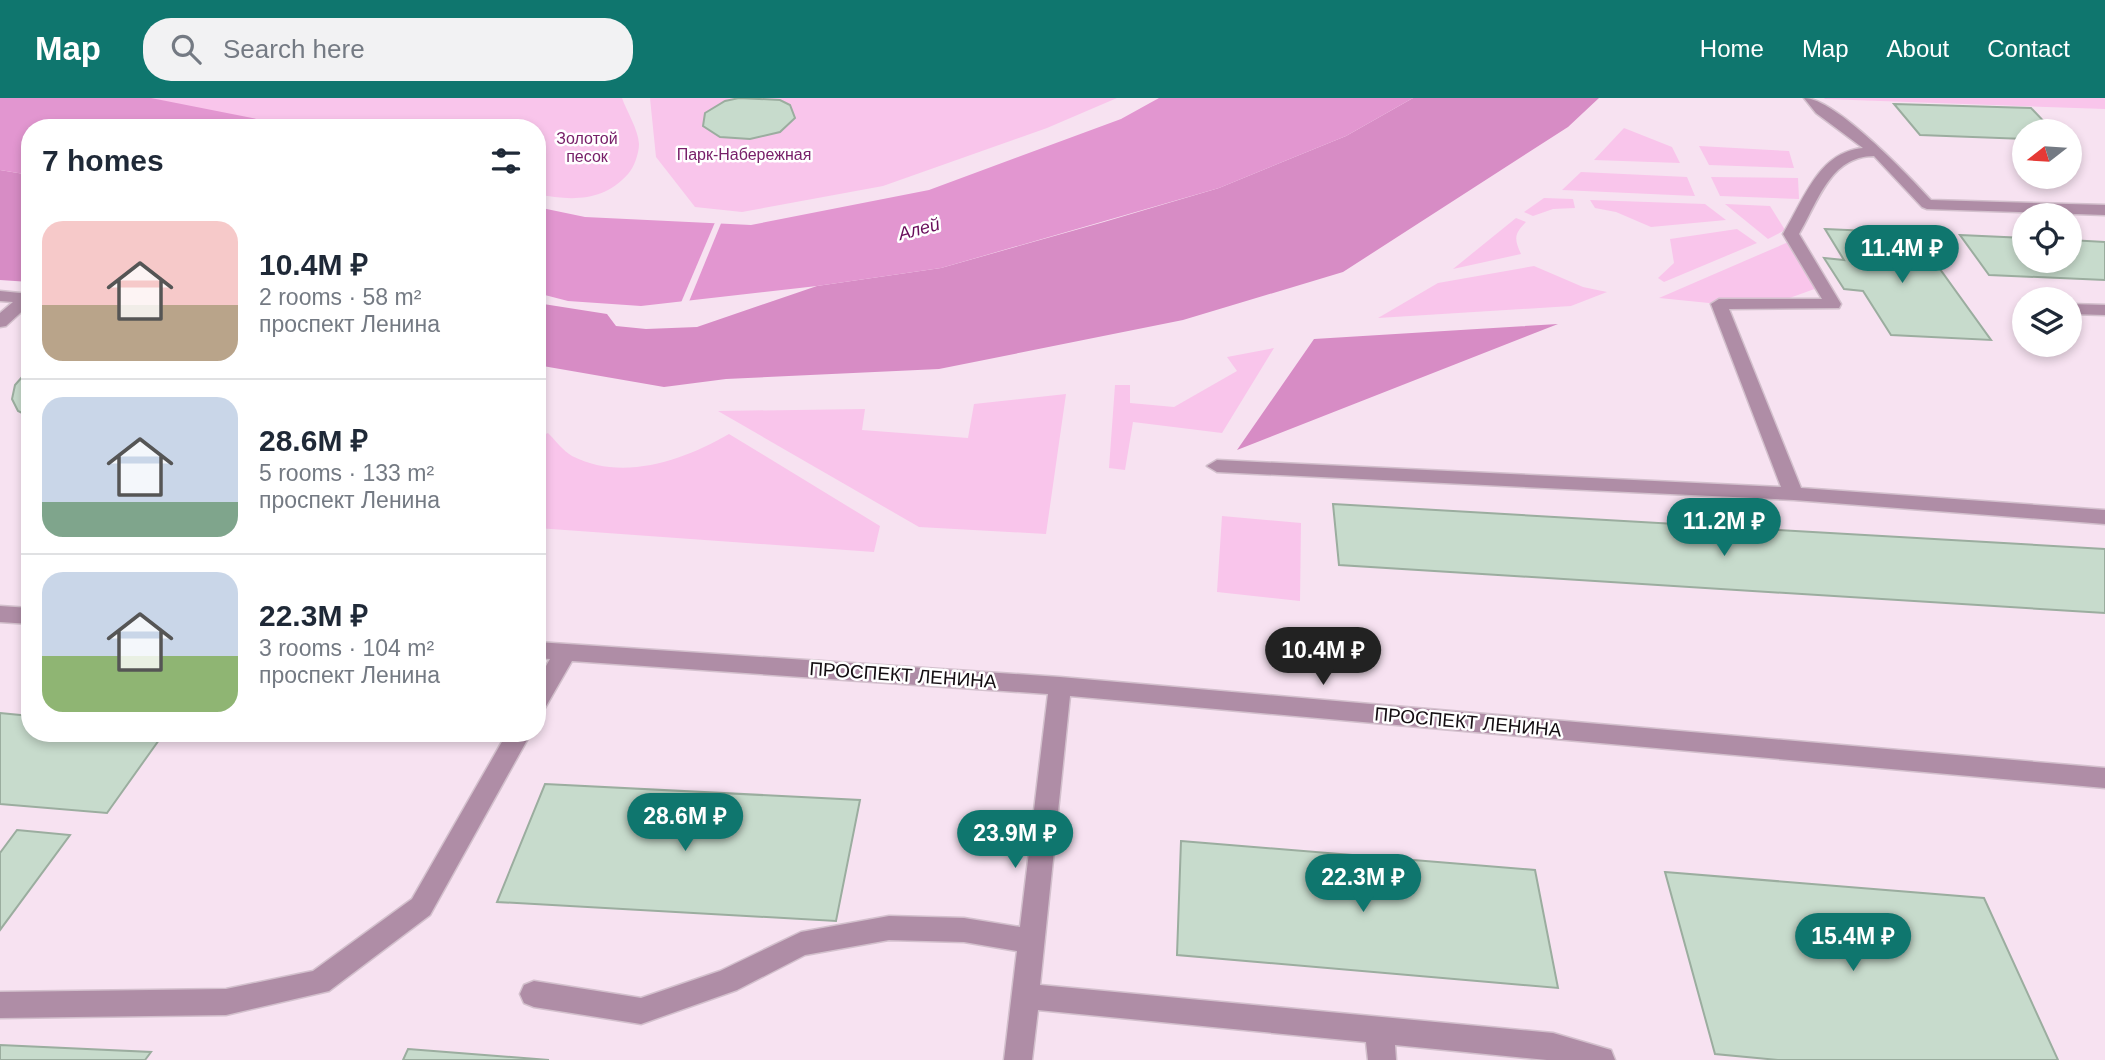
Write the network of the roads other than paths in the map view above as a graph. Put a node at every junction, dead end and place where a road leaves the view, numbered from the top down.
1 (1811, 98) edge
2 (1878, 152) junction
3 (2105, 210) edge
4 (0, 296) edge
5 (21, 298) edge
6 (21, 303) edge
7 (2082, 309) edge
8 (2105, 310) edge
9 (0, 322) edge
10 (1217, 467) dead end
11 (1794, 494) junction
12 (2105, 517) edge
13 (0, 614) edge
14 (21, 615) edge
15 (546, 651) edge
16 (566, 652) junction
17 (546, 686) edge
18 (1060, 686) junction
19 (514, 742) edge
20 (2105, 778) edge
21 (1031, 942) junction
22 (534, 995) dead end
23 (1025, 996) junction
24 (0, 1005) edge
25 (1379, 1030) junction
26 (1018, 1060) edge
27 (1382, 1060) edge
28 (1601, 1060) edge

1 - 2 street
2 - 3 street
2 - 11 street
4 - 5 street
6 - 9 street
7 - 8 street
10 - 11 street
11 - 12 street
13 - 14 street
15 - 16 street, ПРОСПЕКТ ЛЕНИНА
16 - 17 street
16 - 18 street, ПРОСПЕКТ ЛЕНИНА
18 - 20 street, ПРОСПЕКТ ЛЕНИНА
18 - 21 street
19 - 24 street
21 - 22 street
21 - 23 street
23 - 25 street
23 - 26 street
25 - 27 street
25 - 28 street

